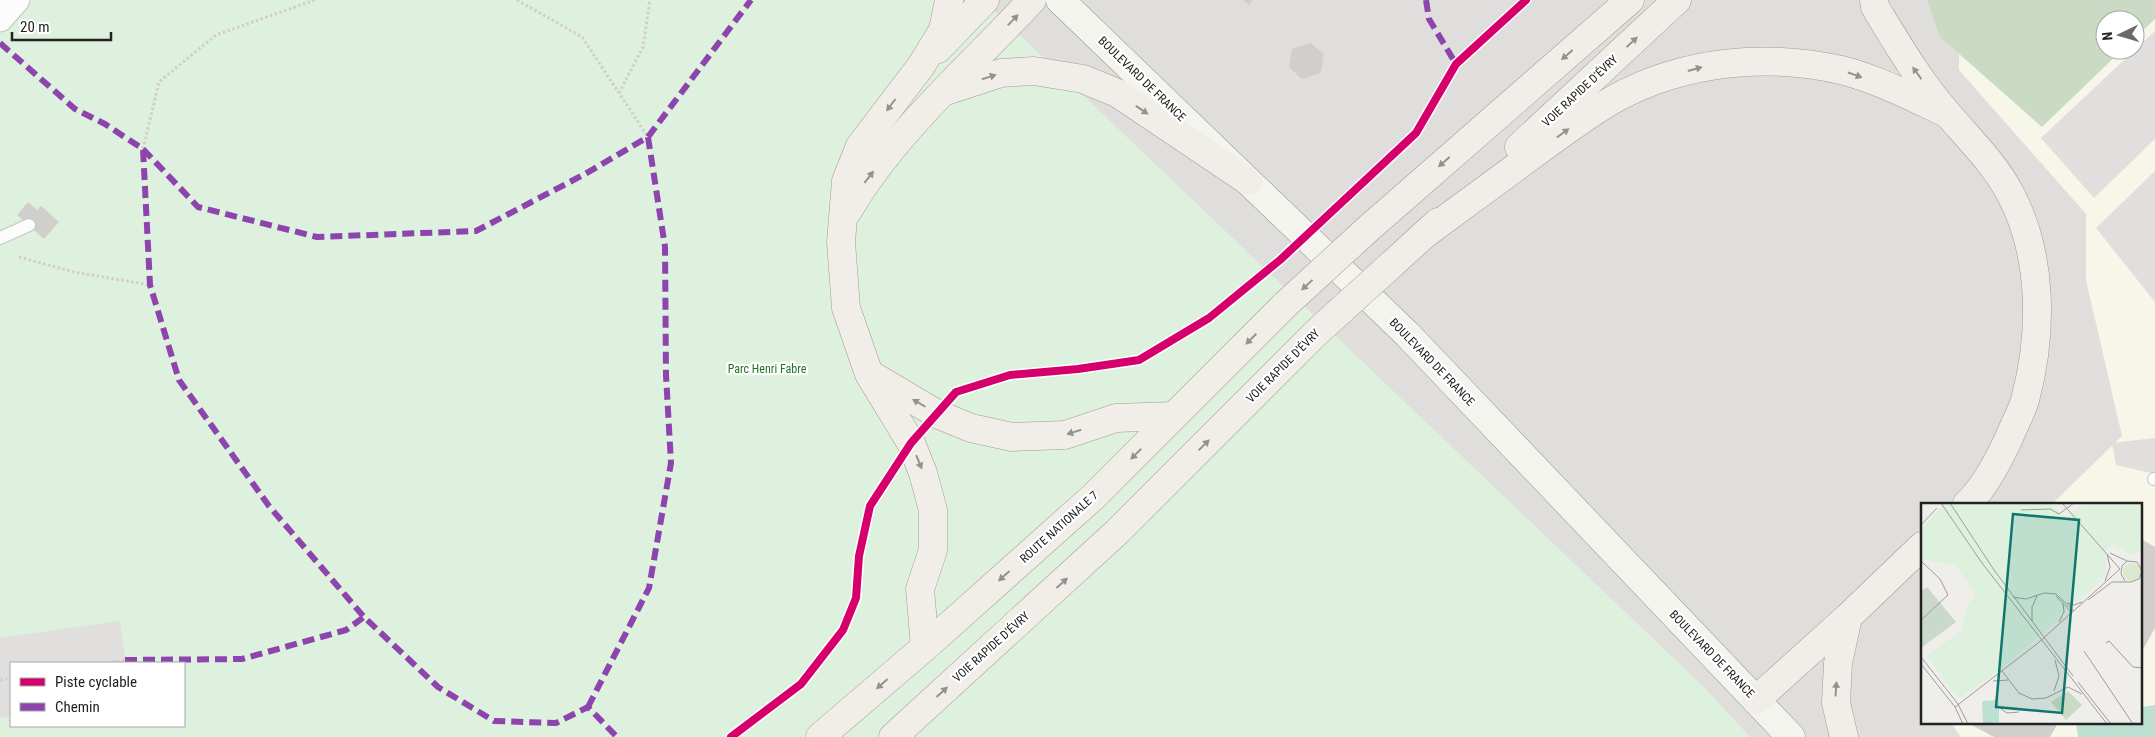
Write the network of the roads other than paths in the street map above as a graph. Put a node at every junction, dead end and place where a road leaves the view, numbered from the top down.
1 (17, 0) edge
2 (949, 0) edge
3 (985, 0) edge
4 (1032, 0) edge
5 (1060, 0) edge
6 (1630, 0) edge
7 (1677, 0) edge
8 (1874, 0) edge
9 (0, 19) edge
10 (921, 66) junction
11 (943, 92) junction
12 (1946, 113) junction
13 (1248, 181) junction
14 (844, 219) junction
15 (30, 225) dead end
16 (1425, 234) junction
17 (0, 238) edge
18 (869, 374) junction
19 (1174, 416) junction
20 (1967, 503) edge
21 (1921, 547) edge
22 (1848, 617) junction
23 (925, 647) junction
24 (1756, 700) junction
25 (820, 737) edge
26 (893, 737) edge
27 (1791, 737) edge
28 (1844, 737) edge

1 - 9 street
2 - 10 main road
3 - 10 main road
11 -> 4 main road
5 - 13 main road, BOULEVARD DE FRANCE
6 -> 19 main road, ROUTE NATIONALE 7, bridge
16 -> 7 main road, VOIE RAPIDE D'ÉVRY
12 -> 8 main road
10 -> 14 main road
11 -> 13 main road
14 -> 11 main road
16 -> 12 main road
12 - 20 main road
13 - 24 main road, BOULEVARD DE FRANCE
14 - 18 main road
15 - 17 lane
26 -> 16 main road, VOIE RAPIDE D'ÉVRY, bridge
19 -> 18 main road
18 -> 23 main road
19 -> 23 main road, ROUTE NATIONALE 7
21 - 22 main road
22 - 24 main road
28 -> 22 main road
23 -> 25 main road, ROUTE NATIONALE 7
24 - 27 main road, BOULEVARD DE FRANCE

